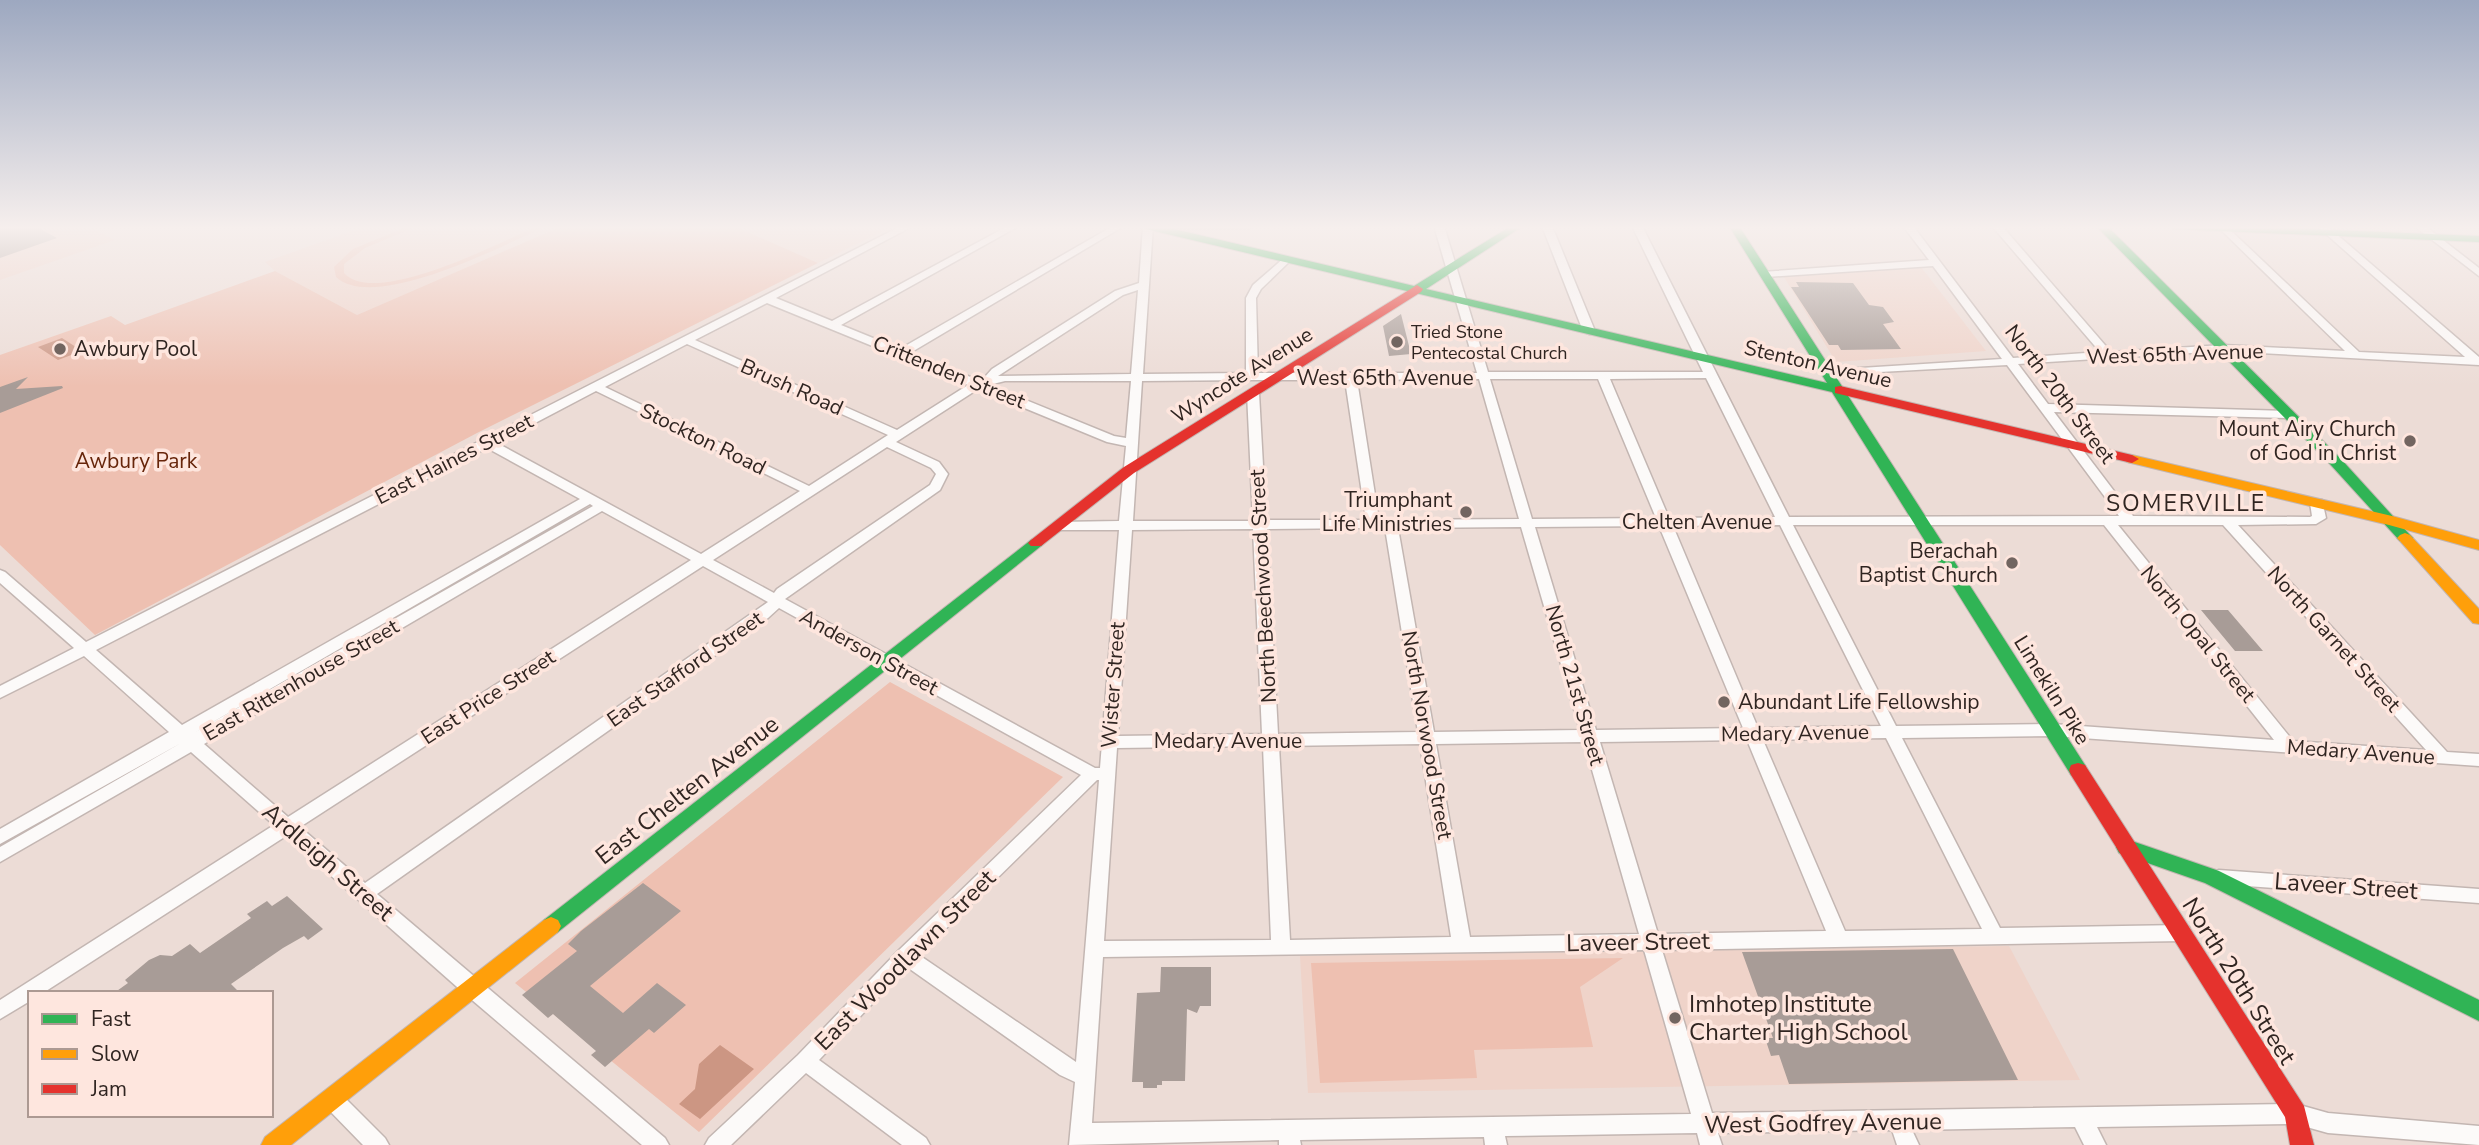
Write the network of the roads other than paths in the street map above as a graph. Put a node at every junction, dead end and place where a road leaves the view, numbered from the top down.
1 (806, 279) edge
2 (917, 279) edge
3 (1027, 279) edge
4 (1143, 279) edge
5 (1265, 279) edge
6 (1366, 279) edge
7 (1432, 279) edge
8 (1456, 279) edge
9 (1568, 279) edge
10 (1664, 279) edge
11 (1769, 279) edge
12 (1948, 279) edge
13 (2043, 279) edge
14 (2154, 279) edge
15 (2272, 279) edge
16 (2384, 279) edge
17 (1143, 285) junction
18 (1414, 291) junction
19 (768, 299) junction
20 (1463, 302) junction
21 (833, 326) junction
22 (1589, 331) junction
23 (686, 340) junction
24 (2222, 348) junction
25 (901, 353) junction
26 (2354, 354) junction
27 (2109, 356) junction
28 (1703, 358) junction
29 (2478, 361) edge
30 (2009, 362) junction
31 (1829, 373) junction
32 (1710, 375) junction
33 (1603, 376) junction
34 (1485, 377) junction
35 (1136, 378) junction
36 (1351, 378) junction
37 (1275, 379) junction
38 (982, 382) junction
39 (1252, 385) junction
40 (596, 387) junction
41 (1841, 391) junction
42 (2045, 408) junction
43 (2287, 414) junction
44 (892, 438) junction
45 (486, 443) junction
46 (1131, 443) junction
47 (2073, 446) junction
48 (1129, 470) junction
49 (810, 491) junction
50 (596, 502) junction
51 (2317, 503) junction
52 (1920, 520) junction
53 (2107, 520) junction
54 (2129, 520) junction
55 (1784, 521) junction
56 (2227, 521) junction
57 (2392, 521) junction
58 (1665, 522) junction
59 (1528, 523) junction
60 (1373, 524) junction
61 (1391, 525) junction
62 (1059, 526) junction
63 (1124, 526) junction
64 (1260, 526) junction
65 (2479, 545) edge
66 (701, 560) junction
67 (0, 575) edge
68 (776, 601) junction
69 (2479, 619) edge
70 (83, 650) junction
71 (886, 662) junction
72 (0, 693) edge
73 (2053, 730) junction
74 (1891, 732) junction
75 (1754, 734) junction
76 (1590, 736) junction
77 (186, 738) junction
78 (1428, 739) junction
79 (1272, 741) junction
80 (1109, 742) junction
81 (2290, 747) junction
82 (2442, 757) junction
83 (2479, 760) edge
84 (1100, 774) junction
85 (288, 825) junction
86 (0, 837) edge
87 (2126, 847) junction
88 (0, 855) edge
89 (2213, 877) junction
90 (365, 892) junction
91 (2479, 896) edge
92 (2182, 933) junction
93 (1995, 936) junction
94 (1839, 939) junction
95 (1652, 943) junction
96 (1462, 945) junction
97 (1281, 948) junction
98 (1094, 949) junction
99 (906, 956) junction
100 (472, 989) junction
101 (30, 991) edge
102 (28, 992) edge
103 (0, 1010) edge
104 (2479, 1010) edge
105 (805, 1061) junction
106 (1085, 1077) junction
107 (332, 1099) junction
108 (2295, 1114) junction
109 (2081, 1118) junction
110 (1899, 1122) junction
111 (1705, 1124) junction
112 (2479, 1136) edge
113 (1289, 1137) edge
114 (1495, 1137) edge
115 (1080, 1139) edge
116 (273, 1145) edge
117 (378, 1145) edge
118 (658, 1145) edge
119 (716, 1145) edge
120 (919, 1145) edge
121 (1711, 1145) edge
122 (1908, 1145) edge
123 (2095, 1145) edge
124 (2302, 1145) edge

1 - 19 street, East Haines Street
2 - 21 street
3 - 25 street
4 - 17 street, Wister Street
5 - 39 street, North Beechwood Street
6 - 18 street, Stenton Avenue
7 - 18 street, Wyncote Avenue
8 - 20 street, North 21st Street
9 - 22 street
10 - 28 street
11 - 31 street, Limekiln Pike
12 - 30 street, North 20th Street
13 - 27 street
14 - 24 street
15 - 26 street
16 - 29 street
17 - 35 street, Wister Street
17 - 38 street, East Price Street
18 - 20 street, Stenton Avenue
18 - 37 street, Wyncote Avenue
19 - 21 street, Crittenden Street
19 - 23 street, East Haines Street
20 - 22 street, Stenton Avenue
20 - 34 street, North 21st Street
21 - 25 street, Crittenden Street
22 - 28 street, Stenton Avenue
23 - 40 street, East Haines Street
23 - 44 street, Brush Road
24 - 26 street, West 65th Avenue
24 - 27 street, West 65th Avenue
24 - 43 street
25 - 38 street, Crittenden Street
26 - 29 street, West 65th Avenue
27 - 30 street, West 65th Avenue
28 - 32 street
28 - 41 street, Stenton Avenue
30 - 31 street, West 65th Avenue
30 - 42 street, North 20th Street
31 - 41 street, Limekiln Pike
32 - 33 street, West 65th Avenue
32 - 55 street
33 - 34 street, West 65th Avenue
33 - 58 street
34 - 36 street, West 65th Avenue
34 - 59 street, North 21st Street
35 - 38 street
35 - 39 street
35 - 46 street, Wister Street
36 - 37 street, West 65th Avenue
36 - 60 street
37 - 39 street, Wyncote Avenue
38 - 44 street, East Price Street
38 - 46 street, Crittenden Street
39 - 48 street, Wyncote Avenue
39 - 64 street, North Beechwood Street
40 - 45 street, East Haines Street
40 - 49 street, Stockton Road
41 - 47 street, Stenton Avenue
41 - 52 street, Limekiln Pike
42 - 43 street
42 - 47 street, North 20th Street
43 - 57 street
44 - 49 street, East Price Street
44 - 68 street, East Stafford Street
45 - 50 street, Anderson Street
45 - 70 street, East Haines Street
46 - 48 street, Wister Street
47 - 51 street, Stenton Avenue
47 - 54 street, North 20th Street
48 - 62 street, East Chelten Avenue
48 - 63 street, Wister Street
49 - 66 street, East Price Street
50 - 66 street, Anderson Street
50 - 77 street, East Rittenhouse Street
51 - 56 street, Chelten Avenue
51 - 57 street, Stenton Avenue
52 - 53 street, Chelten Avenue
52 - 55 street, Chelten Avenue
52 - 73 street, Limekiln Pike
53 - 54 street, Chelten Avenue
53 - 81 street, North Opal Street
54 - 56 street, Chelten Avenue
55 - 58 street, Chelten Avenue
55 - 74 street
56 - 82 street, North Garnet Street
57 - 65 street, Stenton Avenue
57 - 69 street
58 - 59 street, Chelten Avenue
58 - 75 street
59 - 61 street, Chelten Avenue
59 - 76 street, North 21st Street
60 - 61 street, Chelten Avenue
60 - 64 street, Chelten Avenue
61 - 78 street, North Norwood Street
62 - 63 street, Chelten Avenue
62 - 71 street, East Chelten Avenue
63 - 64 street, Chelten Avenue
63 - 80 street, Wister Street
64 - 79 street, North Beechwood Street
66 - 68 street, Anderson Street
66 - 85 street, East Price Street
67 - 70 street, Ardleigh Street
68 - 71 street, Anderson Street
68 - 90 street, East Stafford Street
70 - 72 street, East Haines Street
70 - 77 street, Ardleigh Street
71 - 84 street, Anderson Street
71 - 100 street, East Chelten Avenue
73 - 74 street, Medary Avenue
73 - 81 street, Medary Avenue
73 - 87 street, Limekiln Pike
74 - 75 street, Medary Avenue
74 - 93 street
75 - 76 street, Medary Avenue
75 - 94 street
76 - 78 street, Medary Avenue
76 - 95 street, North 21st Street
77 - 85 street, Ardleigh Street
77 - 86 street, East Rittenhouse Street
77 - 88 street, East Rittenhouse Street
78 - 79 street, Medary Avenue
78 - 96 street, North Norwood Street
79 - 80 street, Medary Avenue
79 - 97 street, North Beechwood Street
80 - 84 street, Wister Street
81 - 82 street, Medary Avenue
82 - 83 street, Medary Avenue
84 - 98 street, Wister Street
84 - 99 street, East Woodlawn Street
85 - 90 street, Ardleigh Street
85 - 101 street, East Price Street
87 - 89 street
87 - 92 street, North 20th Street
89 - 91 street, Laveer Street
89 - 104 street
90 - 100 street, Ardleigh Street
92 - 93 street, Laveer Street
92 - 108 street, North 20th Street
93 - 94 street, Laveer Street
94 - 95 street, Laveer Street
95 - 96 street, Laveer Street
95 - 111 street, North 21st Street
96 - 97 street, Laveer Street
97 - 98 street, Laveer Street
98 - 106 street, Wister Street
99 - 105 street, East Woodlawn Street
99 - 106 street
100 - 107 street, East Chelten Avenue
100 - 118 street, Ardleigh Street
102 - 103 street, East Price Street
105 - 119 street, East Woodlawn Street
105 - 120 street
106 - 115 street, Wister Street
107 - 116 street, East Chelten Avenue
107 - 117 street
108 - 109 street, West Godfrey Avenue
108 - 112 street, West Godfrey Avenue
108 - 124 street, North 20th Street
109 - 110 street, West Godfrey Avenue
109 - 123 street
110 - 111 street, West Godfrey Avenue
110 - 122 street
111 - 114 street, West Godfrey Avenue
111 - 121 street, North 21st Street
113 - 114 street, West Godfrey Avenue
113 - 115 street, West Godfrey Avenue

